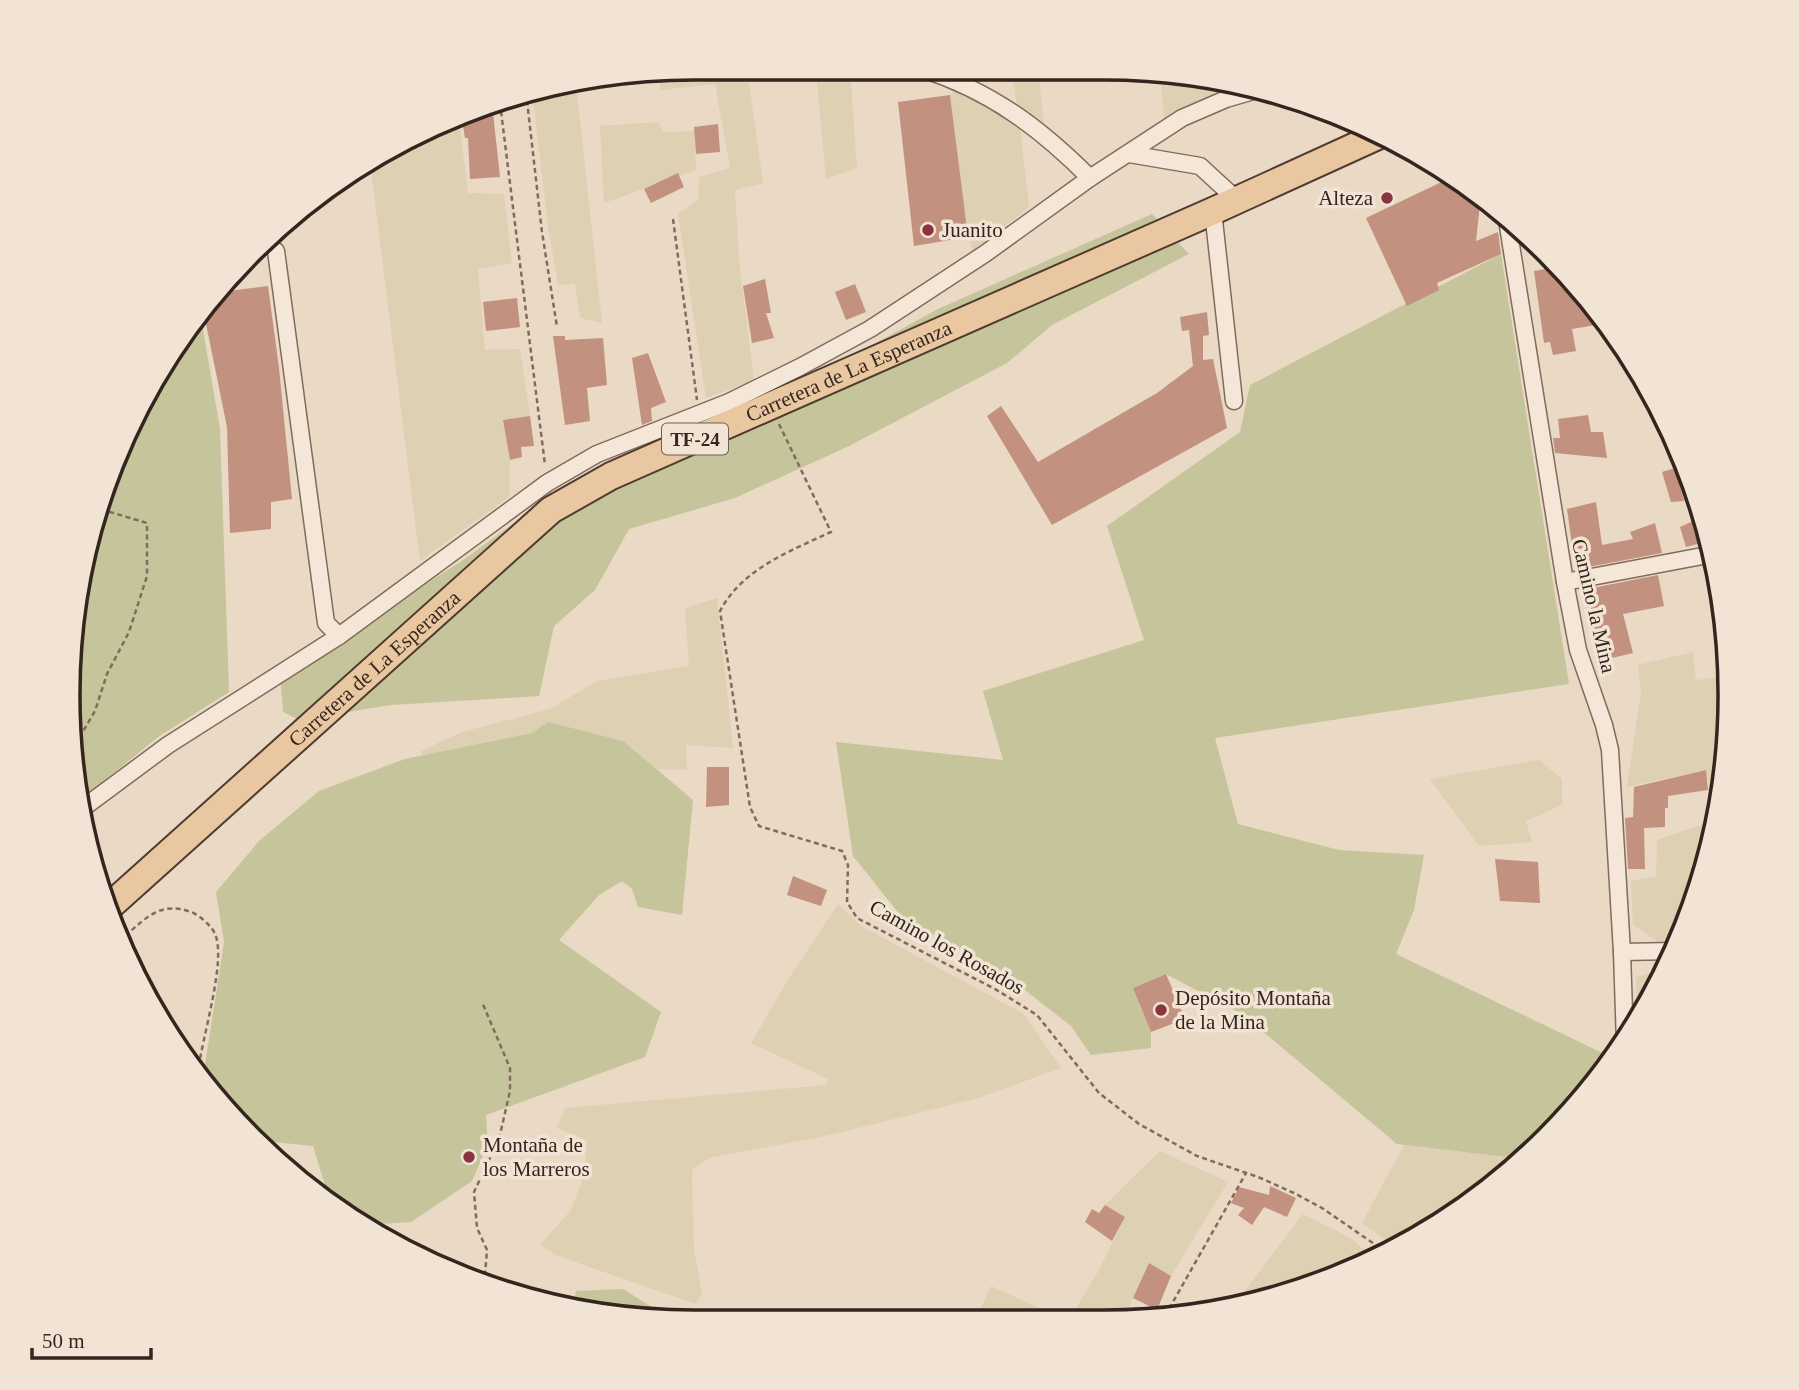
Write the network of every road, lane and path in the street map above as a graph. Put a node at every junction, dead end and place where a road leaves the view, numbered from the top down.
1 (953, 80) edge
2 (1238, 95) edge
3 (527, 104) edge
4 (501, 112) edge
5 (1368, 140) edge
6 (1129, 154) junction
7 (1090, 178) junction
8 (1237, 200) junction
9 (1213, 211) junction
10 (673, 219) dead end
11 (1509, 233) edge
12 (276, 251) dead end
13 (557, 327) dead end
14 (1234, 401) dead end
15 (771, 406) junction
16 (699, 414) junction
17 (547, 483) junction
18 (109, 512) edge
19 (1703, 556) edge
20 (1565, 582) junction
21 (340, 636) junction
22 (82, 733) edge
23 (90, 803) edge
24 (116, 901) edge
25 (129, 933) edge
26 (1662, 951) edge
27 (1622, 952) junction
28 (482, 1002) dead end
29 (1624, 1021) edge
30 (200, 1060) edge
31 (1246, 1173) junction
32 (1377, 1246) edge
33 (485, 1273) edge
34 (1172, 1305) edge

1 - 7 street
2 - 6 street
3 - 13 path
4 - 17 path
5 - 8 main road, Carretera de La Esperanza / TF-24
6 - 7 street
6 - 8 street
7 - 16 street
8 - 9 main road, Carretera de La Esperanza / TF-24
9 - 14 street
9 - 15 main road, Carretera de La Esperanza / TF-24
10 - 16 path
11 - 20 street, Camino la Mina
12 - 21 street
15 - 24 main road, Carretera de La Esperanza / TF-24
15 - 31 path, Camino los Rosados
16 - 17 street
17 - 21 street
18 - 22 path
19 - 20 street
20 - 27 street, Camino la Mina
21 - 23 street
25 - 30 path
26 - 27 street
27 - 29 street, Camino la Mina
28 - 33 path
31 - 32 path, Camino los Rosados
31 - 34 path

